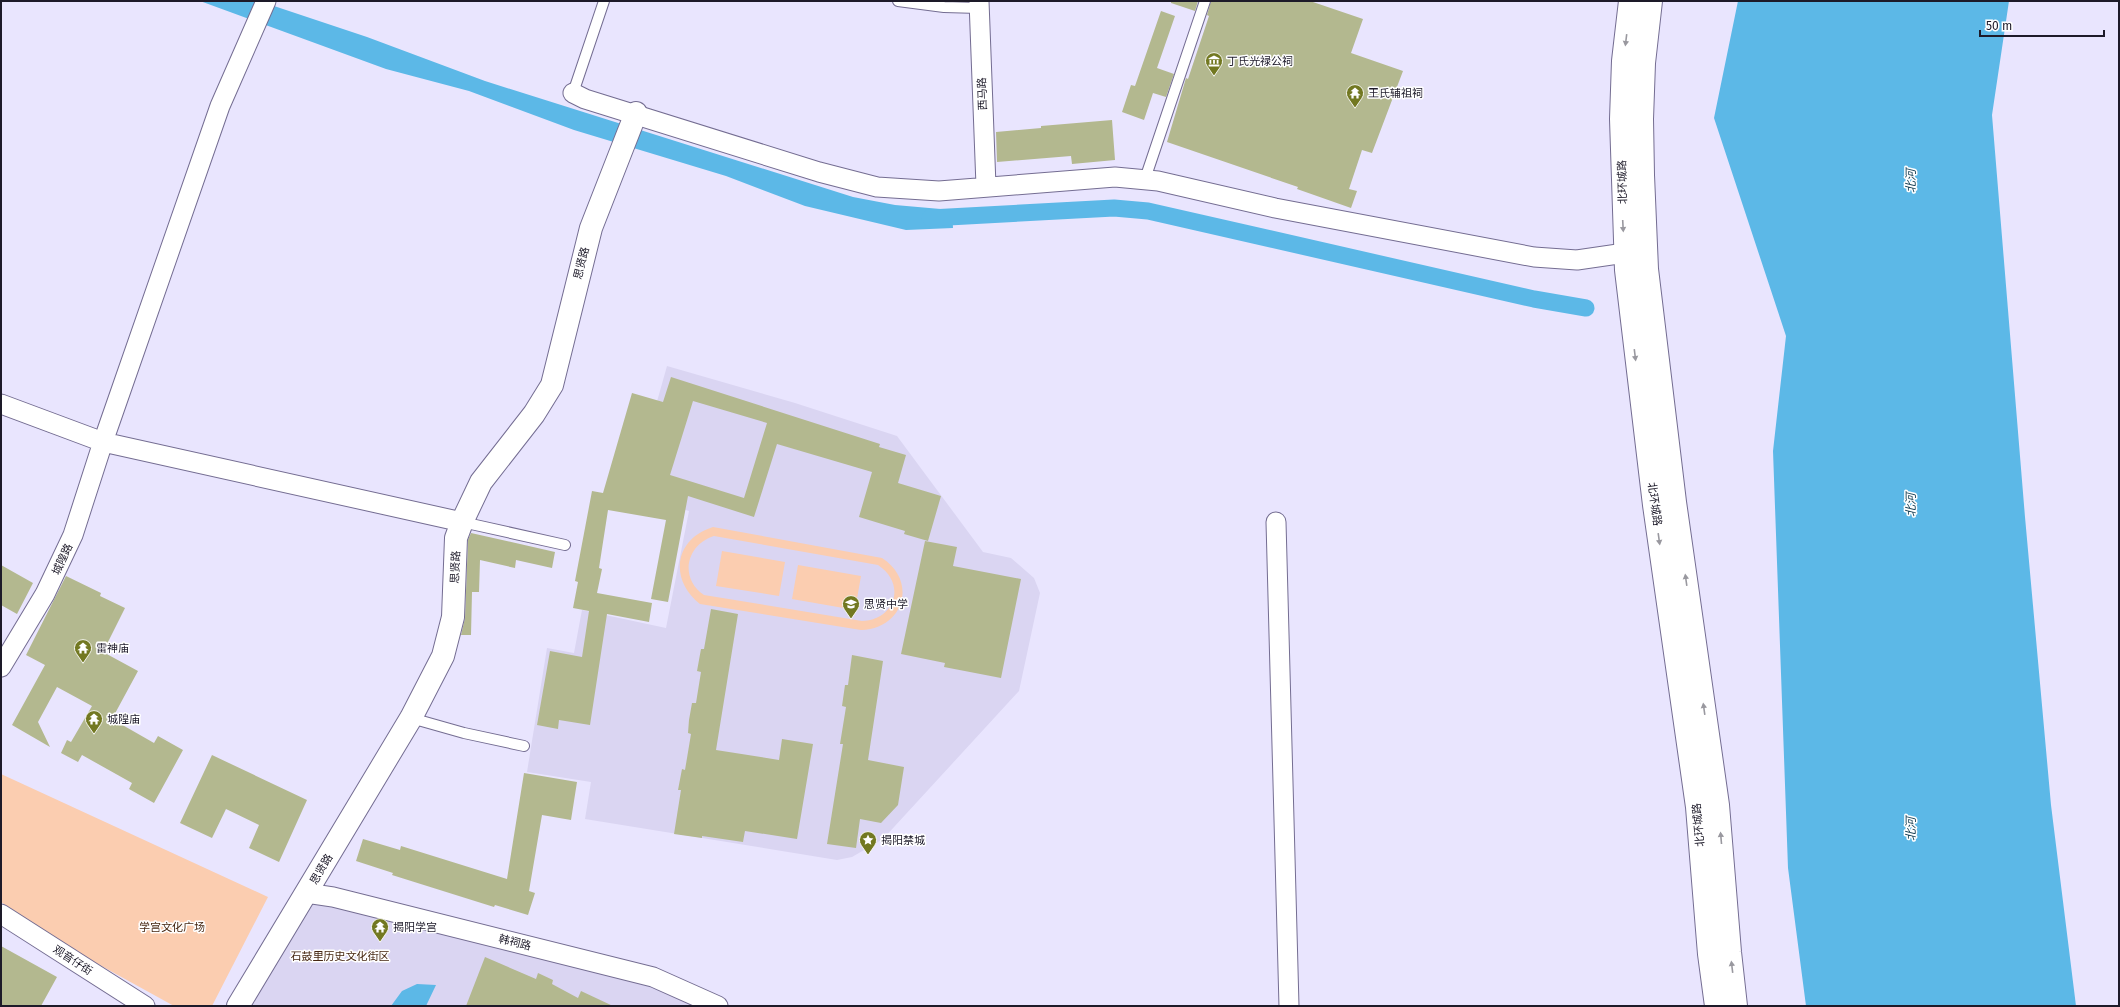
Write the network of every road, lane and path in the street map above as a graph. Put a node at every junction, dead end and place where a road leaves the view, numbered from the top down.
1 (266, 1) edge
2 (604, 1) edge
3 (898, 1) edge
4 (1205, 1) edge
5 (1630, 1) edge
6 (1651, 1) edge
7 (979, 5) edge
8 (572, 93) joint
9 (635, 117) junction
10 (1145, 179) junction
11 (986, 186) junction
12 (1625, 253) junction
13 (1, 404) edge
14 (103, 442) junction
15 (462, 522) junction
16 (1276, 522) dead end
17 (565, 545) dead end
18 (1, 667) edge
19 (412, 718) junction
20 (524, 746) dead end
21 (306, 893) junction
22 (1, 914) edge
23 (145, 1006) edge
24 (238, 1006) edge
25 (718, 1006) edge
26 (1289, 1006) edge
27 (1716, 1006) edge
28 (1736, 1006) edge

1 - 14 street, 城隍路
2 - 8 lane
3 - 7 lane
4 - 10 lane
5 -> 12 main road, 北环城路
28 -> 6 main road, 北环城路
7 - 11 street, 西马路
8 - 9 street
9 - 11 street
9 - 15 main road, 思贤路
10 - 11 street
10 - 12 street
12 -> 27 main road, 北环城路
13 - 14 street
14 - 15 street
14 - 18 street, 城隍路
15 - 17 lane
15 - 19 main road, 思贤路
16 - 26 street
19 - 20 lane
19 - 21 main road, 思贤路
21 - 24 main road, 思贤路
21 - 25 street, 韩祠路
22 - 23 street, 观音仔街

